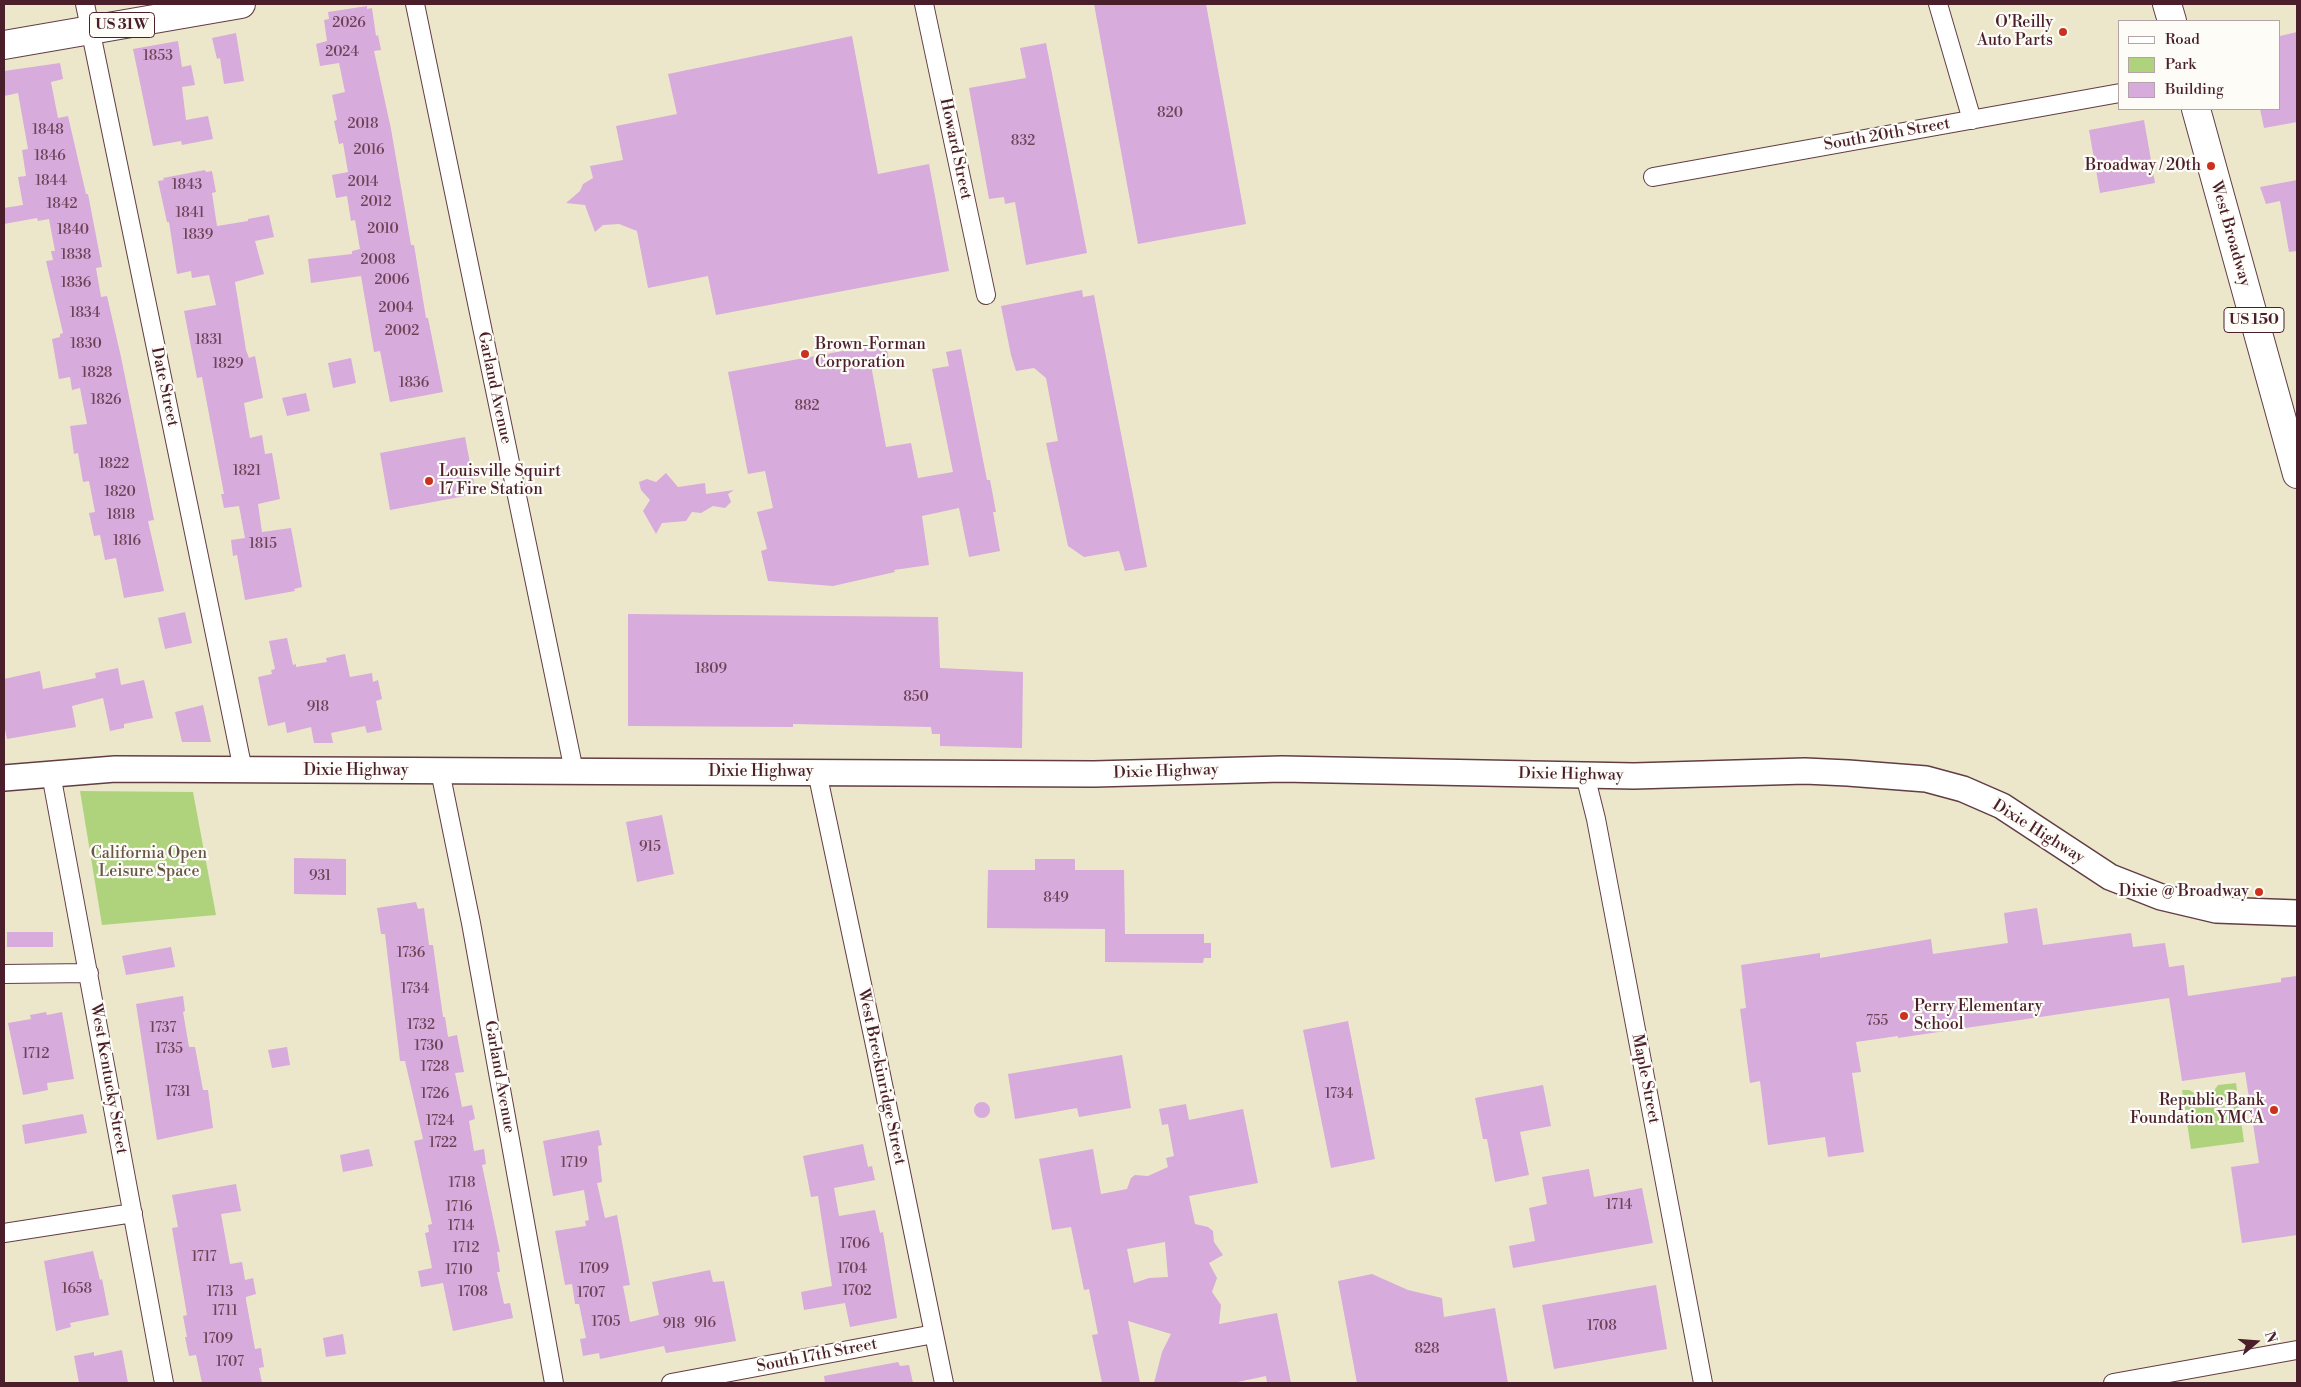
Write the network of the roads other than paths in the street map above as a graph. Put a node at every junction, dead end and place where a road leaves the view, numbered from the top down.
1 (85, 4) edge
2 (240, 4) edge
3 (415, 4) edge
4 (924, 4) edge
5 (1938, 4) edge
6 (2167, 4) edge
7 (2172, 20) edge
8 (91, 30) junction
9 (4, 45) edge
10 (2118, 93) edge
11 (2196, 110) edge
12 (1972, 120) junction
13 (1653, 177) dead end
14 (986, 295) dead end
15 (2297, 474) edge
16 (243, 770) junction
17 (440, 771) junction
18 (574, 771) junction
19 (816, 772) junction
20 (51, 774) junction
21 (1585, 776) junction
22 (4, 778) edge
23 (2297, 913) edge
24 (88, 973) junction
25 (4, 974) edge
26 (133, 1213) junction
27 (4, 1233) edge
28 (934, 1334) junction
29 (2297, 1350) edge
30 (164, 1383) edge
31 (554, 1383) edge
32 (671, 1383) edge
33 (944, 1383) edge
34 (1703, 1383) edge
35 (2112, 1383) edge

1 - 8 street, Date Street
2 - 8 main road, US 31W
3 - 18 street, Garland Avenue
4 - 14 street, Howard Street
5 - 12 street
6 - 7 main road
8 - 9 main road, US 31W
8 - 16 street, Date Street
10 - 12 street, South 20th Street
11 - 15 main road, West Broadway / US 150
12 - 13 street, South 20th Street
16 - 17 street, Dixie Highway
16 - 20 street, Dixie Highway
17 - 18 street, Dixie Highway
17 - 31 street, Garland Avenue
18 - 19 street, Dixie Highway
19 - 21 street, Dixie Highway
19 - 28 street, West Breckinridge Street
20 - 22 street, Dixie Highway
20 - 24 street, West Kentucky Street
21 - 23 street, Dixie Highway
21 - 34 street, Maple Street
24 - 25 street
24 - 26 street, West Kentucky Street
26 - 27 street
26 - 30 street, West Kentucky Street
28 - 32 street, South 17th Street
28 - 33 street, West Breckinridge Street
29 - 35 street

